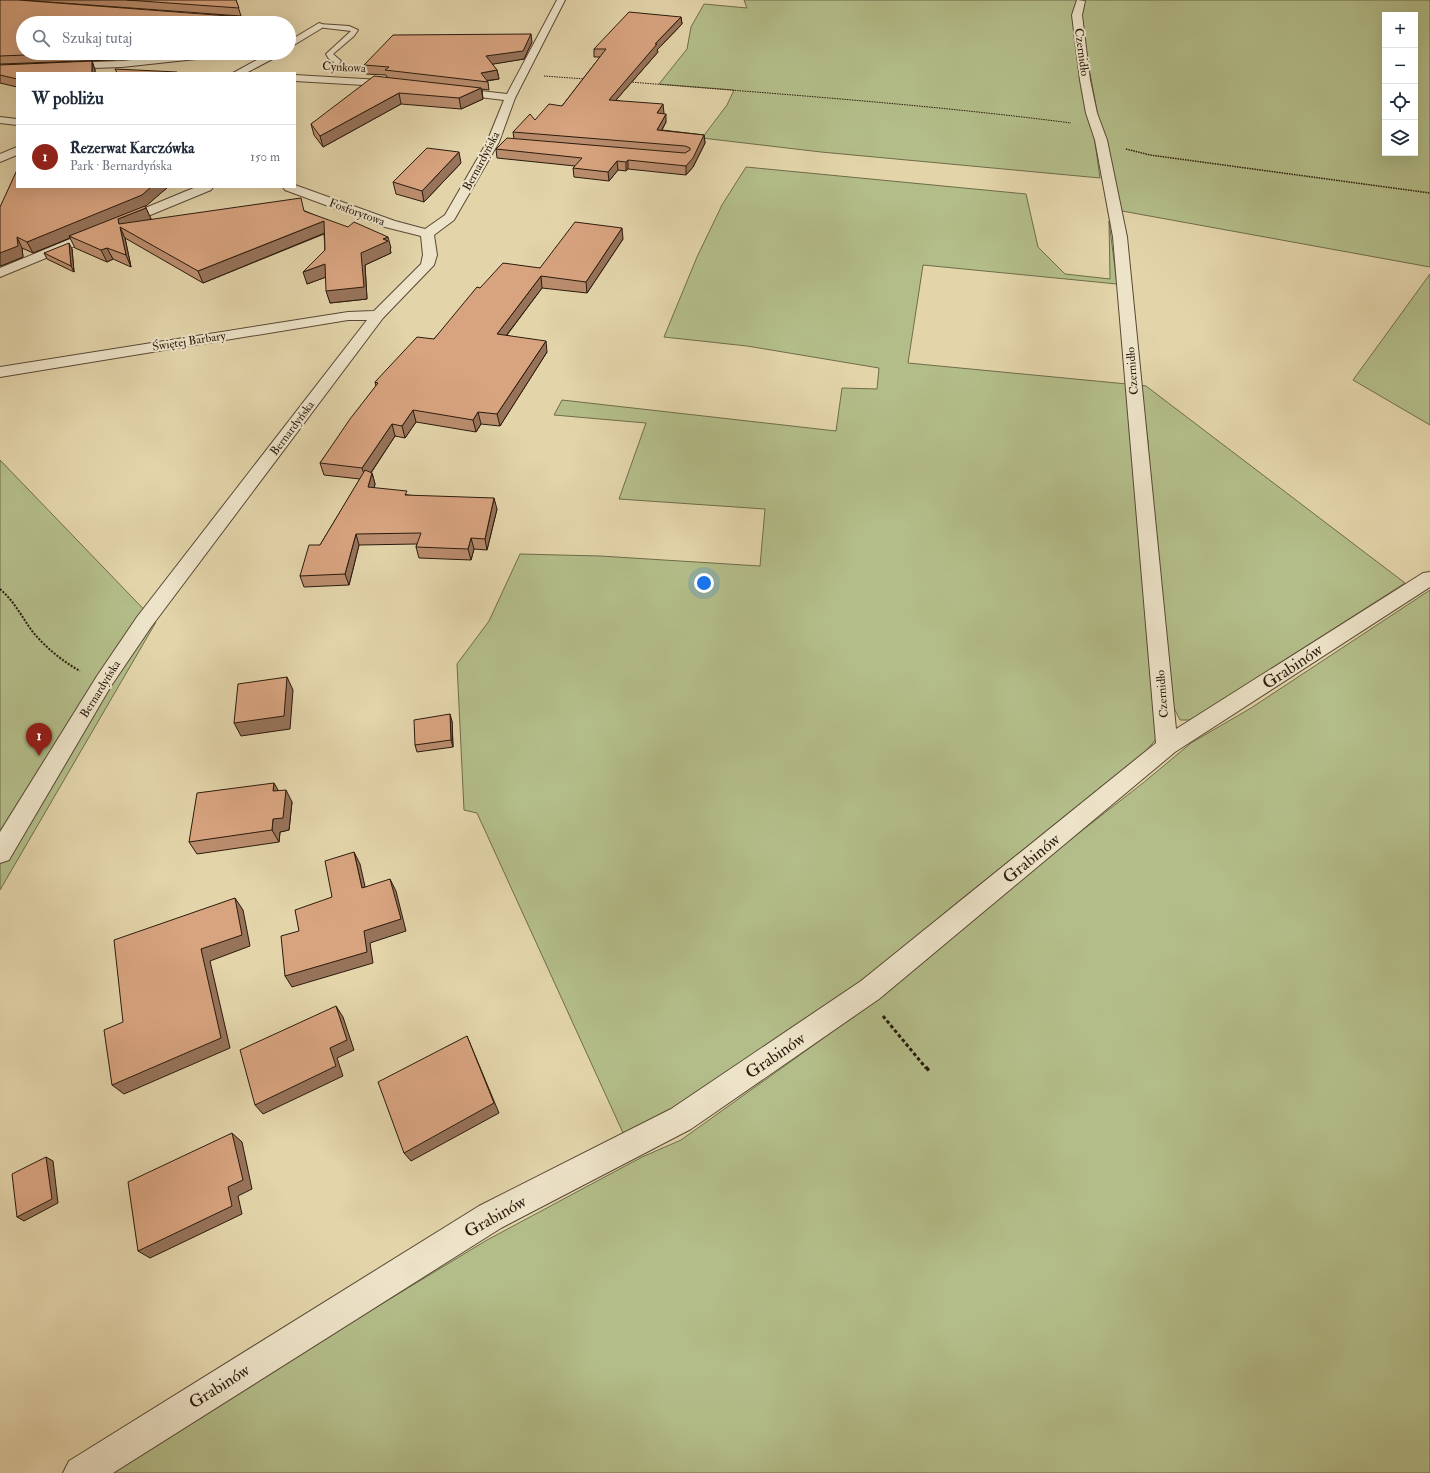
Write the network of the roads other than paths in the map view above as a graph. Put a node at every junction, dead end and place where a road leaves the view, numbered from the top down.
1 (561, 0) edge
2 (1081, 1) edge
3 (304, 25) dead end
4 (319, 26) junction
5 (296, 41) edge
6 (163, 60) edge
7 (263, 60) edge
8 (52, 67) edge
9 (334, 67) dead end
10 (240, 72) edge
11 (296, 78) edge
12 (411, 86) edge
13 (442, 89) edge
14 (510, 98) junction
15 (0, 120) edge
16 (16, 122) edge
17 (16, 151) edge
18 (0, 159) edge
19 (205, 188) edge
20 (291, 188) edge
21 (427, 234) junction
22 (0, 274) edge
23 (378, 315) junction
24 (0, 372) edge
25 (1430, 578) edge
26 (1167, 746) junction
27 (0, 853) edge
28 (81, 1473) edge

1 - 14 street, Bernardyńska
2 - 26 street, Czernidło
3 - 4 street
4 - 5 street
4 - 9 lane
6 - 8 street
7 - 10 street
11 - 12 street, Cynkowa
13 - 14 street
14 - 21 street, Bernardyńska
15 - 16 street
17 - 18 street
19 - 22 street
20 - 21 street, Fosforytowa
21 - 23 street, Bernardyńska
23 - 24 street, Świętej Barbary
23 - 27 street, Bernardyńska
25 - 26 street, Grabinów
26 - 28 street, Grabinów

